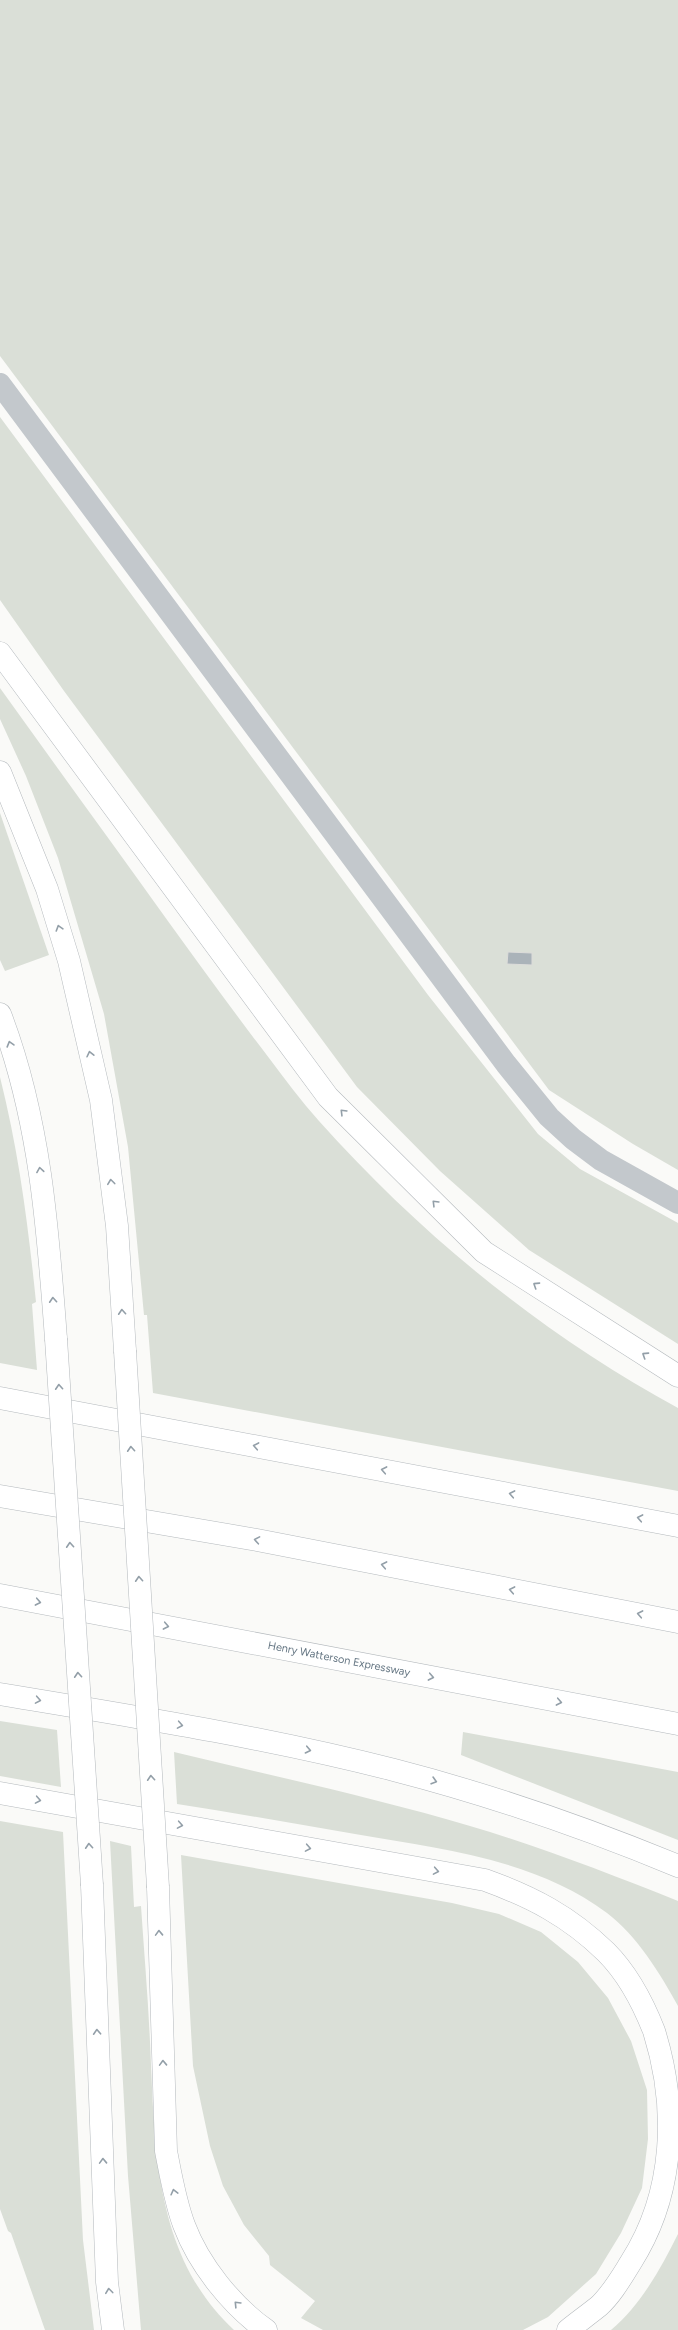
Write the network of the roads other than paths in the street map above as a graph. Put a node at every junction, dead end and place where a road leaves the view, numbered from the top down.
1 (0, 384) edge
2 (0, 653) edge
3 (0, 772) edge
4 (0, 1014) edge
5 (678, 1203) edge
6 (678, 1376) edge
7 (0, 1398) edge
8 (0, 1496) edge
9 (678, 1526) edge
10 (0, 1594) edge
11 (678, 1622) edge
12 (0, 1694) edge
13 (678, 1724) edge
14 (0, 1793) edge
15 (678, 1866) edge
16 (113, 2330) edge
17 (266, 2330) edge
18 (568, 2330) edge

1 - 5 lane
6 -> 2 highway
17 -> 3 highway, bridge
16 -> 4 highway, bridge
9 -> 7 highway
11 -> 8 highway
10 -> 13 highway, Henry Watterson Expressway
12 -> 15 highway
14 -> 18 highway

